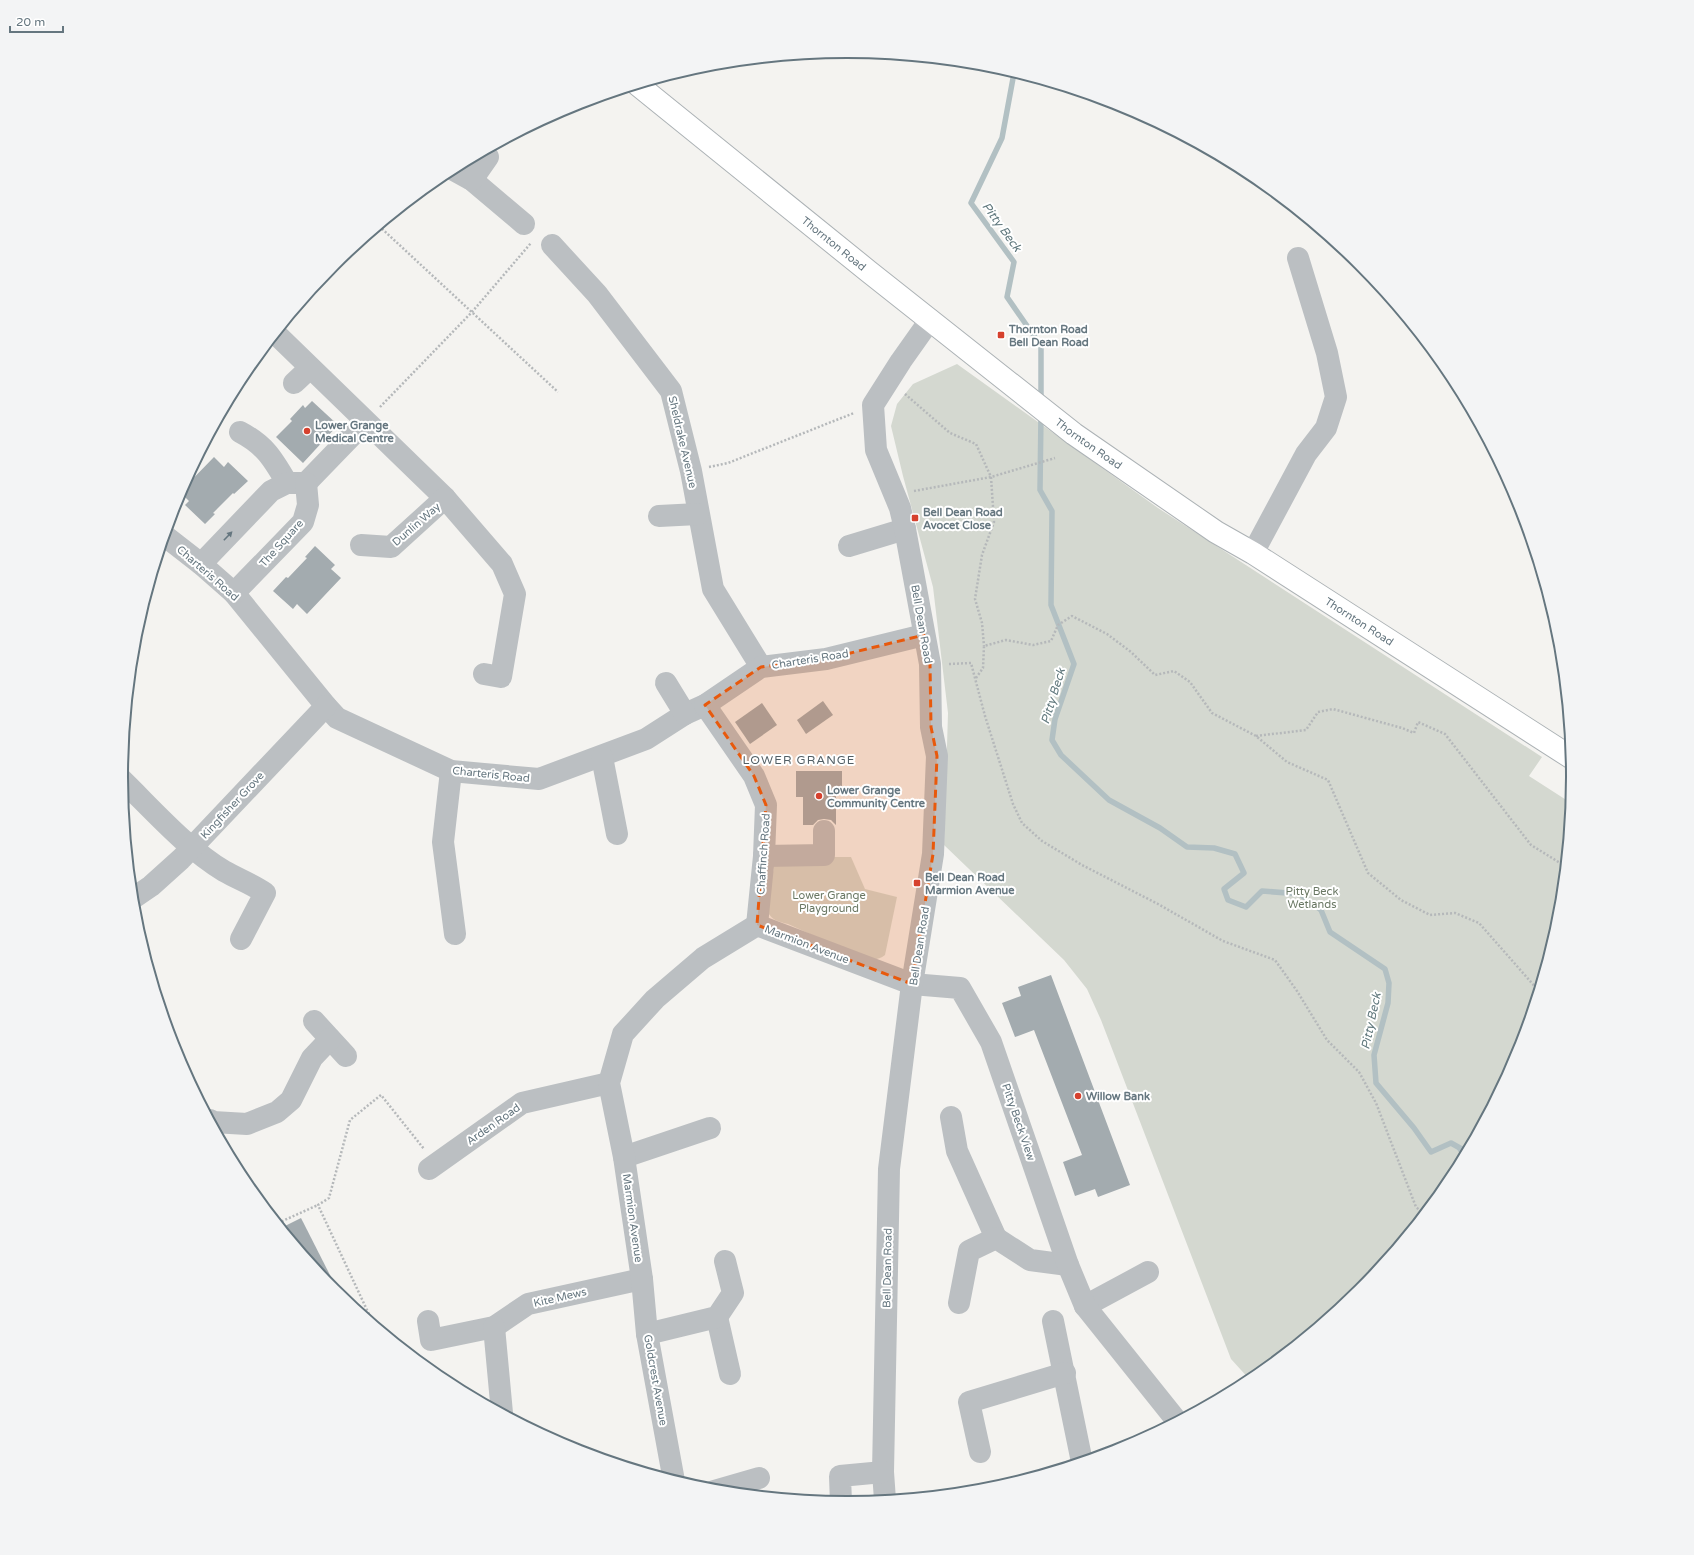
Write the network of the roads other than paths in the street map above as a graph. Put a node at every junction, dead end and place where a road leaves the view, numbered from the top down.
1 (642, 88) edge
2 (488, 157) dead end
3 (458, 172) edge
4 (472, 180) junction
5 (1298, 258) dead end
6 (930, 320) junction
7 (278, 336) edge
8 (310, 368) junction
9 (294, 383) dead end
10 (365, 422) junction
11 (240, 432) dead end
12 (297, 483) junction
13 (445, 498) junction
14 (698, 514) junction
15 (659, 516) dead end
16 (905, 529) junction
17 (169, 539) edge
18 (362, 545) dead end
19 (848, 546) dead end
20 (1253, 553) junction
21 (201, 564) junction
22 (234, 593) junction
23 (924, 635) junction
24 (761, 667) junction
25 (484, 674) dead end
26 (666, 683) dead end
27 (705, 705) junction
28 (326, 706) junction
29 (685, 714) junction
30 (1565, 754) edge
31 (602, 757) junction
32 (451, 771) junction
33 (128, 786) edge
34 (824, 831) dead end
35 (617, 834) dead end
36 (192, 847) junction
37 (764, 856) junction
38 (138, 895) edge
39 (757, 925) junction
40 (455, 934) dead end
41 (241, 939) dead end
42 (912, 984) junction
43 (314, 1020) dead end
44 (330, 1039) junction
45 (346, 1056) dead end
46 (609, 1083) junction
47 (951, 1117) dead end
48 (216, 1122) edge
49 (710, 1128) dead end
50 (624, 1157) junction
51 (433, 1166) road end
52 (996, 1238) junction
53 (725, 1261) dead end
54 (1068, 1265) junction
55 (1148, 1272) dead end
56 (642, 1278) junction
57 (959, 1302) dead end
58 (1085, 1306) junction
59 (717, 1317) junction
60 (428, 1321) dead end
61 (1053, 1321) dead end
62 (494, 1327) junction
63 (647, 1334) junction
64 (1065, 1373) junction
65 (730, 1374) dead end
66 (502, 1409) edge
67 (1175, 1418) edge
68 (980, 1452) dead end
69 (1081, 1458) edge
70 (883, 1472) junction
71 (673, 1475) edge
72 (759, 1478) dead end
73 (729, 1487) edge
74 (885, 1495) edge
75 (841, 1497) edge

1 - 6 main road, Thornton Road
2 - 4 street
3 - 4 street, Sheldrake Avenue
4 - 14 street, Sheldrake Avenue
5 - 20 street
6 - 16 street, Bell Dean Road
6 - 20 main road, Thornton Road
7 - 8 street
8 - 9 street
8 - 10 street
10 - 12 street
10 - 13 street
11 - 12 street
21 -> 12 street
12 - 22 street, The Square
13 - 18 street, Dunlin Way
13 - 25 street
14 - 15 street
14 - 24 street, Sheldrake Avenue
16 - 19 street
16 - 23 street, Bell Dean Road
17 - 21 street, Charteris Road
20 - 30 main road, Thornton Road
21 - 22 street, Charteris Road
22 - 28 street, Charteris Road
23 - 24 street, Charteris Road
23 - 42 street, Bell Dean Road
24 - 27 street, Charteris Road
26 - 29 street
27 - 29 street, Charteris Road
27 - 37 street, Chaffinch Road
28 - 32 street, Charteris Road
28 - 36 street, Kingfisher Grove
29 - 31 street, Charteris Road
31 - 32 street, Charteris Road
31 - 35 street
32 - 40 street
33 - 36 street
34 - 37 street
36 - 38 street, Kingfisher Grove
36 - 41 street
37 - 39 street, Chaffinch Road
39 - 42 street, Marmion Avenue
39 - 46 street, Marmion Avenue
42 - 54 street, Pitty Beck View
42 - 70 street, Bell Dean Road
43 - 44 street
44 - 45 street
44 - 48 street
46 - 50 street, Marmion Avenue
46 - 51 street, Arden Road
47 - 52 street
49 - 50 street
50 - 56 street, Marmion Avenue
52 - 54 street
52 - 57 street
53 - 59 street
54 - 58 street, Pitty Beck View
55 - 58 street
56 - 62 street, Kite Mews
56 - 63 street, Goldcrest Avenue
58 - 67 street, Pitty Beck View
59 - 63 street
59 - 65 street
60 - 62 street, Kite Mews
61 - 64 street
62 - 66 street
63 - 71 street, Goldcrest Avenue
64 - 68 street
64 - 69 street
70 - 74 street, Bell Dean Road
70 - 75 street
72 - 73 street

